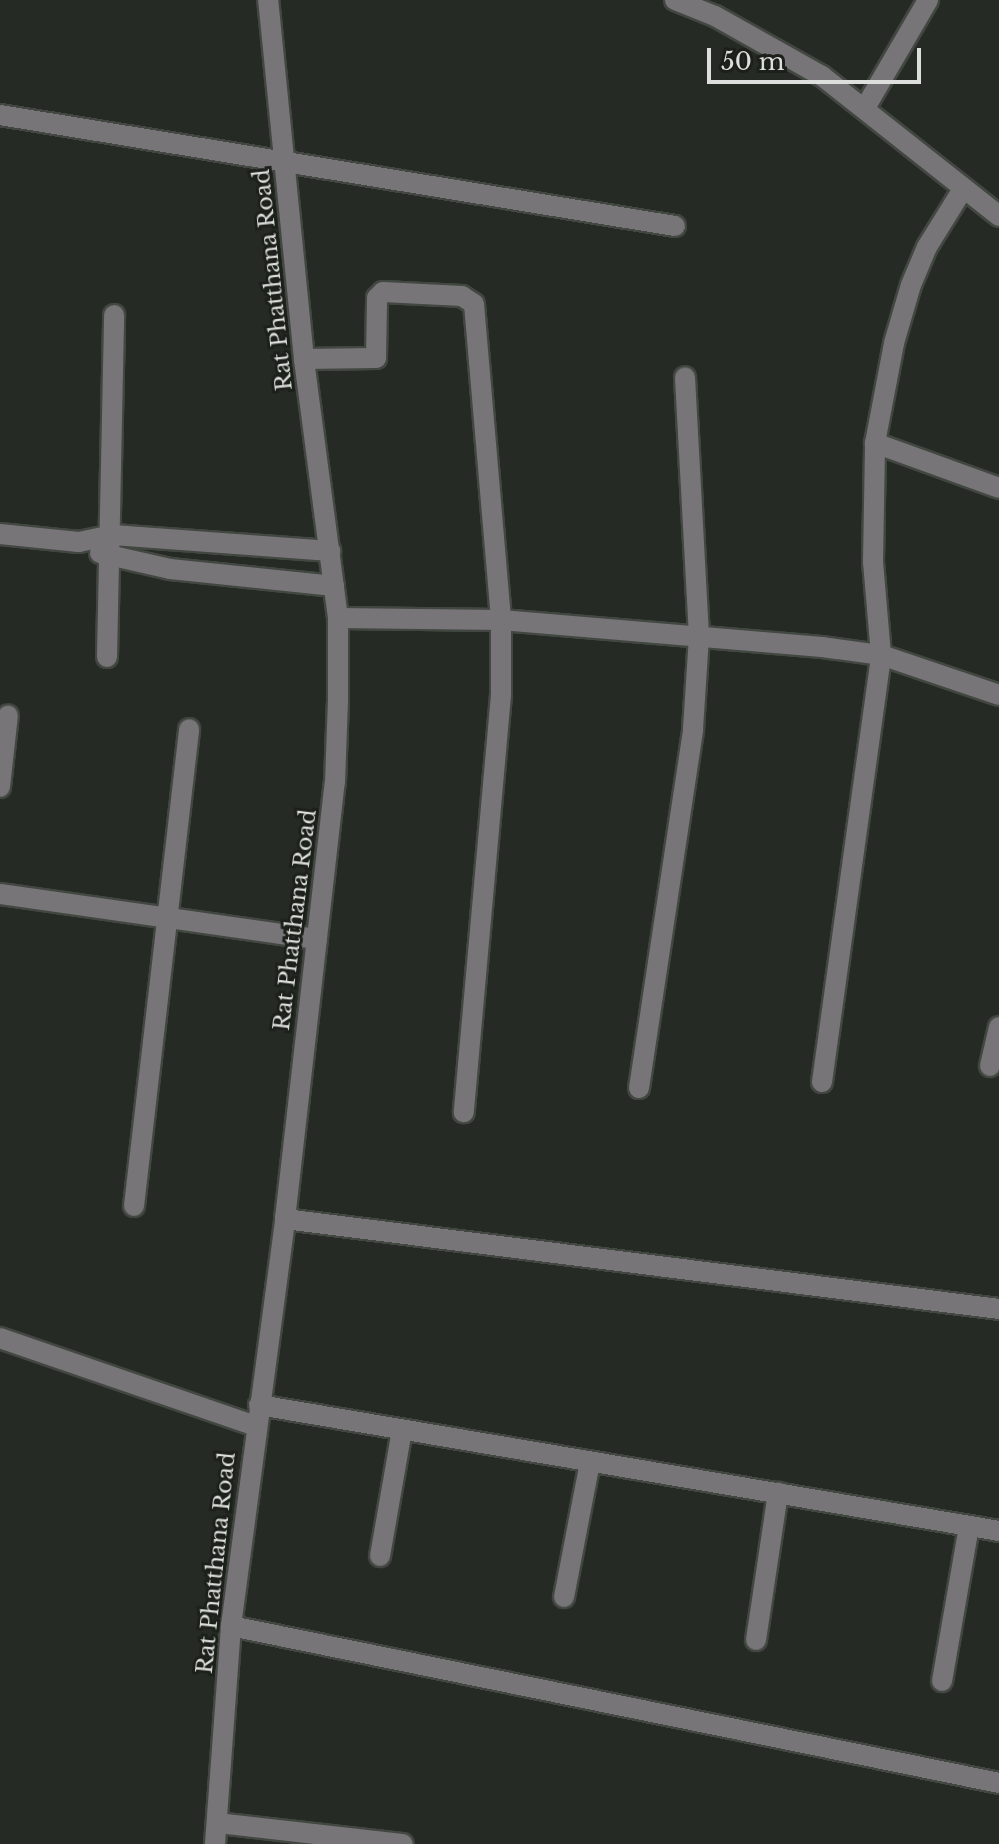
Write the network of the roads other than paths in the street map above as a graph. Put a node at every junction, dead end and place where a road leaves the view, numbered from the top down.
1 (268, 0) edge
2 (675, 0) edge
3 (928, 0) edge
4 (720, 8) edge
5 (865, 108) junction
6 (0, 115) edge
7 (285, 163) junction
8 (963, 189) junction
9 (999, 216) edge
10 (675, 226) dead end
11 (114, 315) dead end
12 (304, 359) junction
13 (685, 377) dead end
14 (875, 443) junction
15 (999, 488) edge
16 (0, 534) edge
17 (113, 535) junction
18 (79, 542) junction
19 (330, 551) junction
20 (112, 558) junction
21 (334, 586) junction
22 (338, 618) junction
23 (501, 620) junction
24 (699, 636) junction
25 (881, 655) junction
26 (107, 657) dead end
27 (999, 695) edge
28 (8, 715) dead end
29 (189, 729) dead end
30 (0, 787) edge
31 (0, 894) edge
32 (169, 918) junction
33 (317, 939) junction
34 (999, 1027) edge
35 (990, 1066) dead end
36 (822, 1082) dead end
37 (639, 1088) dead end
38 (464, 1112) dead end
39 (134, 1206) dead end
40 (285, 1219) junction
41 (999, 1309) edge
42 (0, 1338) edge
43 (259, 1405) junction
44 (255, 1426) junction
45 (402, 1430) junction
46 (590, 1462) junction
47 (778, 1493) junction
48 (969, 1526) junction
49 (999, 1531) edge
50 (380, 1556) dead end
51 (564, 1597) dead end
52 (231, 1626) junction
53 (756, 1640) dead end
54 (942, 1681) dead end
55 (999, 1783) edge
56 (218, 1823) junction
57 (215, 1844) edge
58 (403, 1844) edge

1 - 7 street, Rat Phatthana Road
2 - 4 street
3 - 5 street
4 - 5 street
5 - 8 street
6 - 7 street
7 - 10 street
7 - 12 street, Rat Phatthana Road
8 - 9 street
8 - 14 street
11 - 17 street
12 - 19 street, Rat Phatthana Road
12 - 23 street
13 - 24 street
14 - 15 street
14 - 25 street
16 - 18 street
17 - 18 street
17 - 19 street
17 - 20 street
18 - 20 street
19 - 21 street, Rat Phatthana Road
20 - 21 street
20 - 26 street
21 - 22 street, Rat Phatthana Road
22 - 23 street
22 - 33 street, Rat Phatthana Road
23 - 24 street
23 - 38 street
24 - 25 street
24 - 37 street
25 - 27 street
25 - 36 street
28 - 30 street
29 - 32 street
31 - 32 street
32 - 33 street
32 - 39 street
33 - 40 street, Rat Phatthana Road
34 - 35 street
40 - 41 street
40 - 43 street, Rat Phatthana Road
42 - 44 street
43 - 44 street, Rat Phatthana Road
43 - 45 street
44 - 52 street, Rat Phatthana Road
45 - 46 street
45 - 50 street
46 - 47 street
46 - 51 street
47 - 48 street
47 - 53 street
48 - 49 street
48 - 54 street
52 - 55 street
52 - 56 street, Rat Phatthana Road
56 - 57 street, Rat Phatthana Road
56 - 58 street

